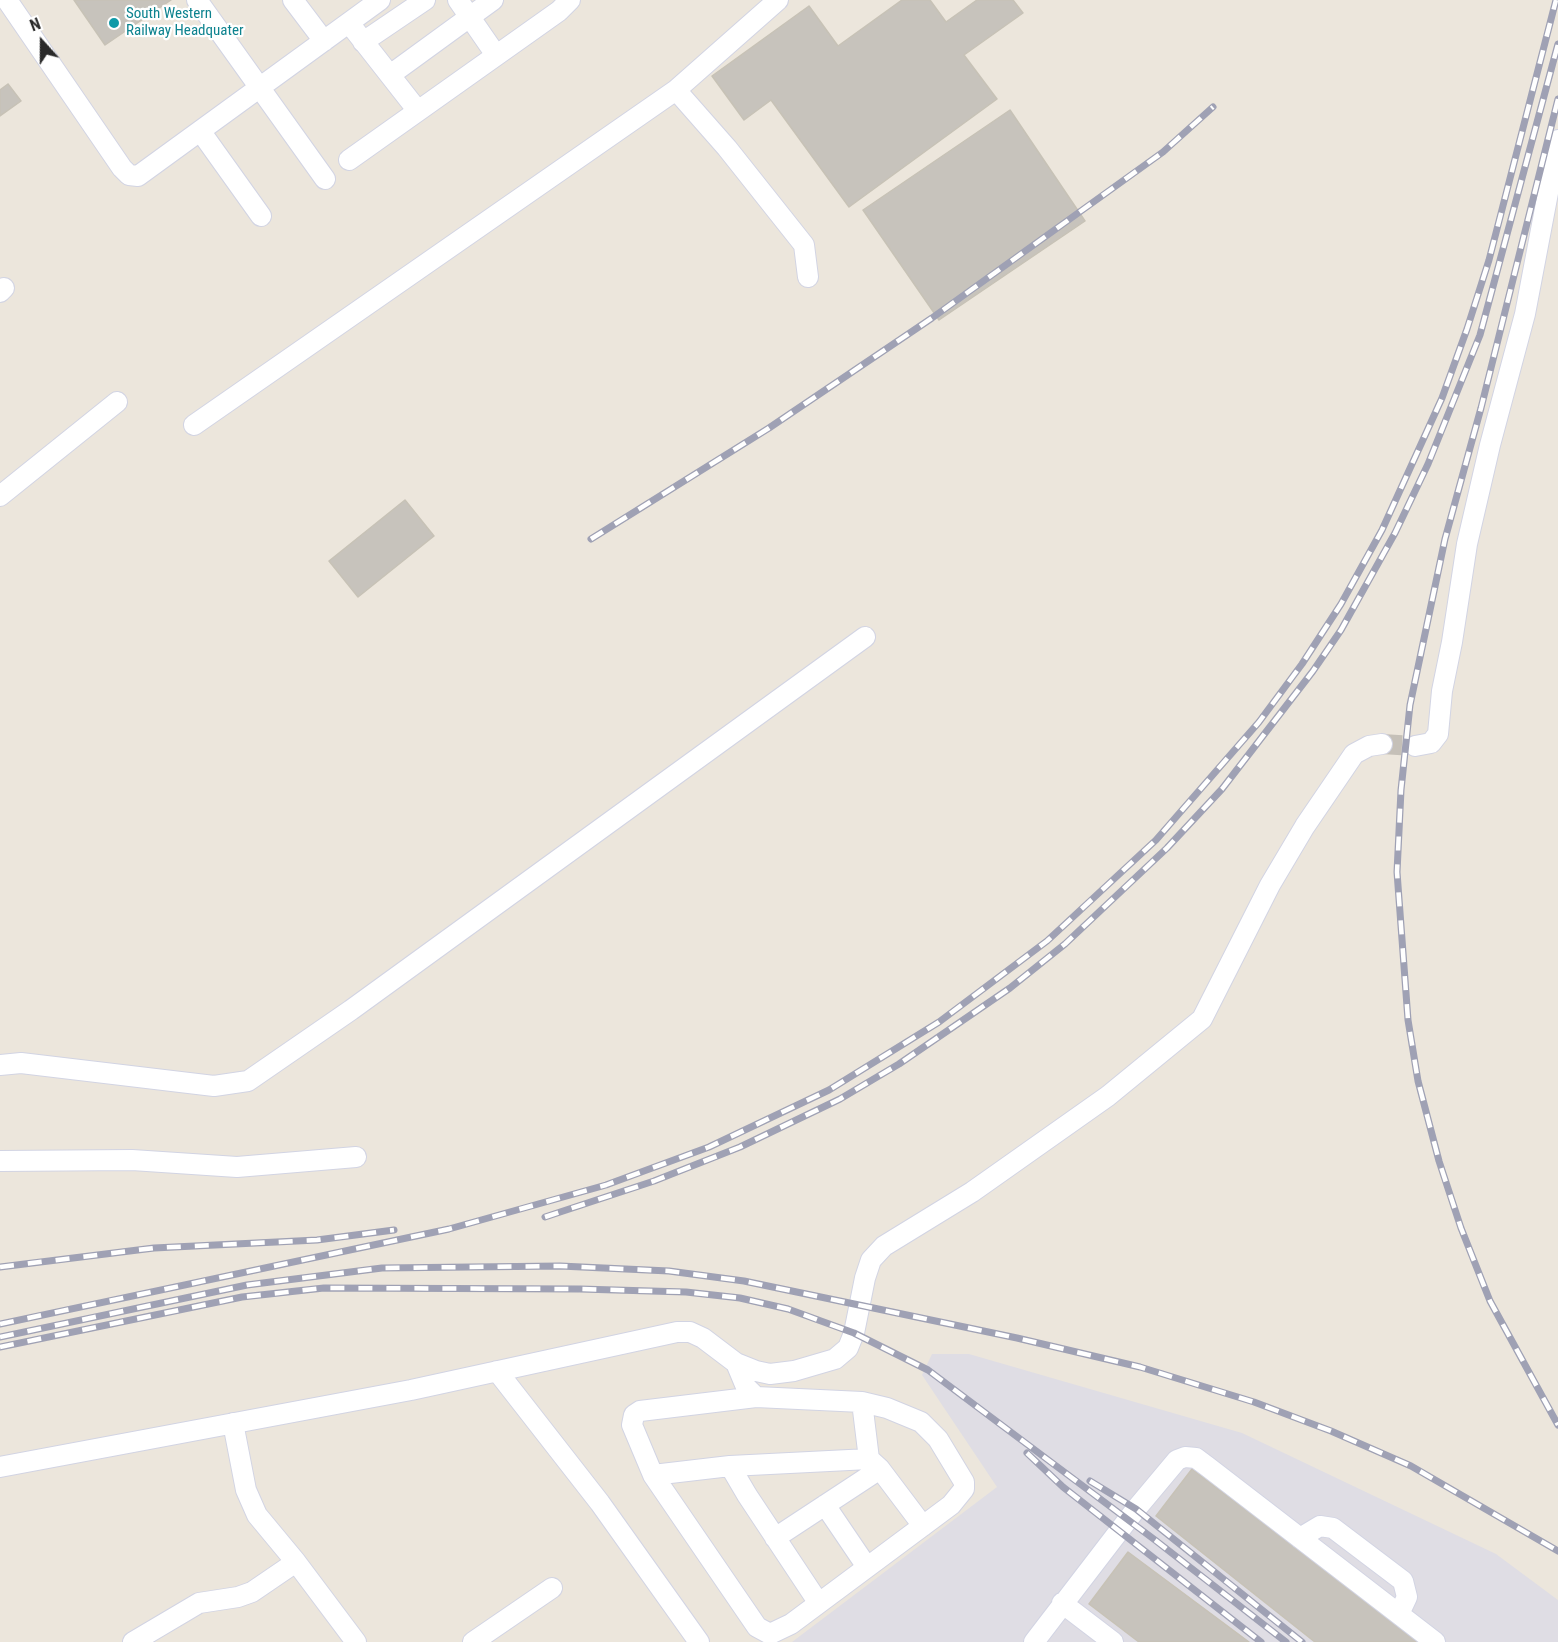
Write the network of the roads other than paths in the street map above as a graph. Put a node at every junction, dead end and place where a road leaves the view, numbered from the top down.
1 (7, 0) edge
2 (197, 0) edge
3 (293, 0) edge
4 (380, 0) edge
5 (424, 0) edge
6 (458, 0) edge
7 (493, 0) edge
8 (570, 0) edge
9 (778, 0) edge
10 (470, 17) junction
11 (349, 22) junction
12 (324, 41) junction
13 (363, 42) junction
14 (496, 55) junction
15 (390, 75) junction
16 (260, 89) junction
17 (676, 90) junction
18 (417, 111) junction
19 (201, 132) junction
20 (1558, 140) edge
21 (349, 160) dead end
22 (325, 179) dead end
23 (261, 216) dead end
24 (808, 277) dead end
25 (117, 402) dead end
26 (194, 424) dead end
27 (0, 496) edge
28 (866, 637) dead end
29 (1382, 744) tunnel mouth
30 (1415, 746) tunnel mouth
31 (0, 1065) edge
32 (356, 1158) dead end
33 (0, 1161) edge
34 (736, 1363) junction
35 (497, 1371) junction
36 (756, 1397) junction
37 (862, 1402) junction
38 (233, 1423) junction
39 (875, 1464) junction
40 (730, 1466) junction
41 (0, 1467) edge
42 (653, 1475) junction
43 (825, 1505) junction
44 (923, 1526) junction
45 (775, 1538) junction
46 (1300, 1538) junction
47 (297, 1562) junction
48 (867, 1567) junction
49 (552, 1588) dead end
50 (818, 1602) junction
51 (1062, 1602) junction
52 (1399, 1614) junction
53 (133, 1642) edge
54 (356, 1642) edge
55 (473, 1642) edge
56 (699, 1642) edge
57 (1034, 1642) edge
58 (1113, 1642) edge
59 (1435, 1642) edge

1 - 19 street
2 - 16 street
3 - 12 street
4 - 11 street
5 - 13 street
6 - 10 street
7 - 10 street
8 - 14 street
9 - 17 street
10 - 14 street
10 - 15 street
11 - 12 street
11 - 13 street
12 - 16 street
13 - 15 street
14 - 18 street
15 - 18 street
16 - 19 street
16 - 22 street
17 - 24 street
17 - 26 street
18 - 21 street
19 - 23 street
20 - 30 street
25 - 27 street
28 - 31 street
29 - 34 street
32 - 33 street
34 - 35 street
34 - 36 street
35 - 38 street
35 - 56 street
36 - 37 street
36 - 42 street
37 - 39 street
37 - 44 street
38 - 41 street
38 - 47 street
39 - 40 street
39 - 43 street
39 - 44 street
40 - 42 street
40 - 45 street
42 - 50 street
43 - 45 street
43 - 48 street
44 - 48 street
45 - 50 street
46 - 51 street
46 - 52 street
46 - 52 street
47 - 53 street
47 - 54 street
48 - 50 street
49 - 55 street
51 - 57 street
51 - 58 street
52 - 59 street

